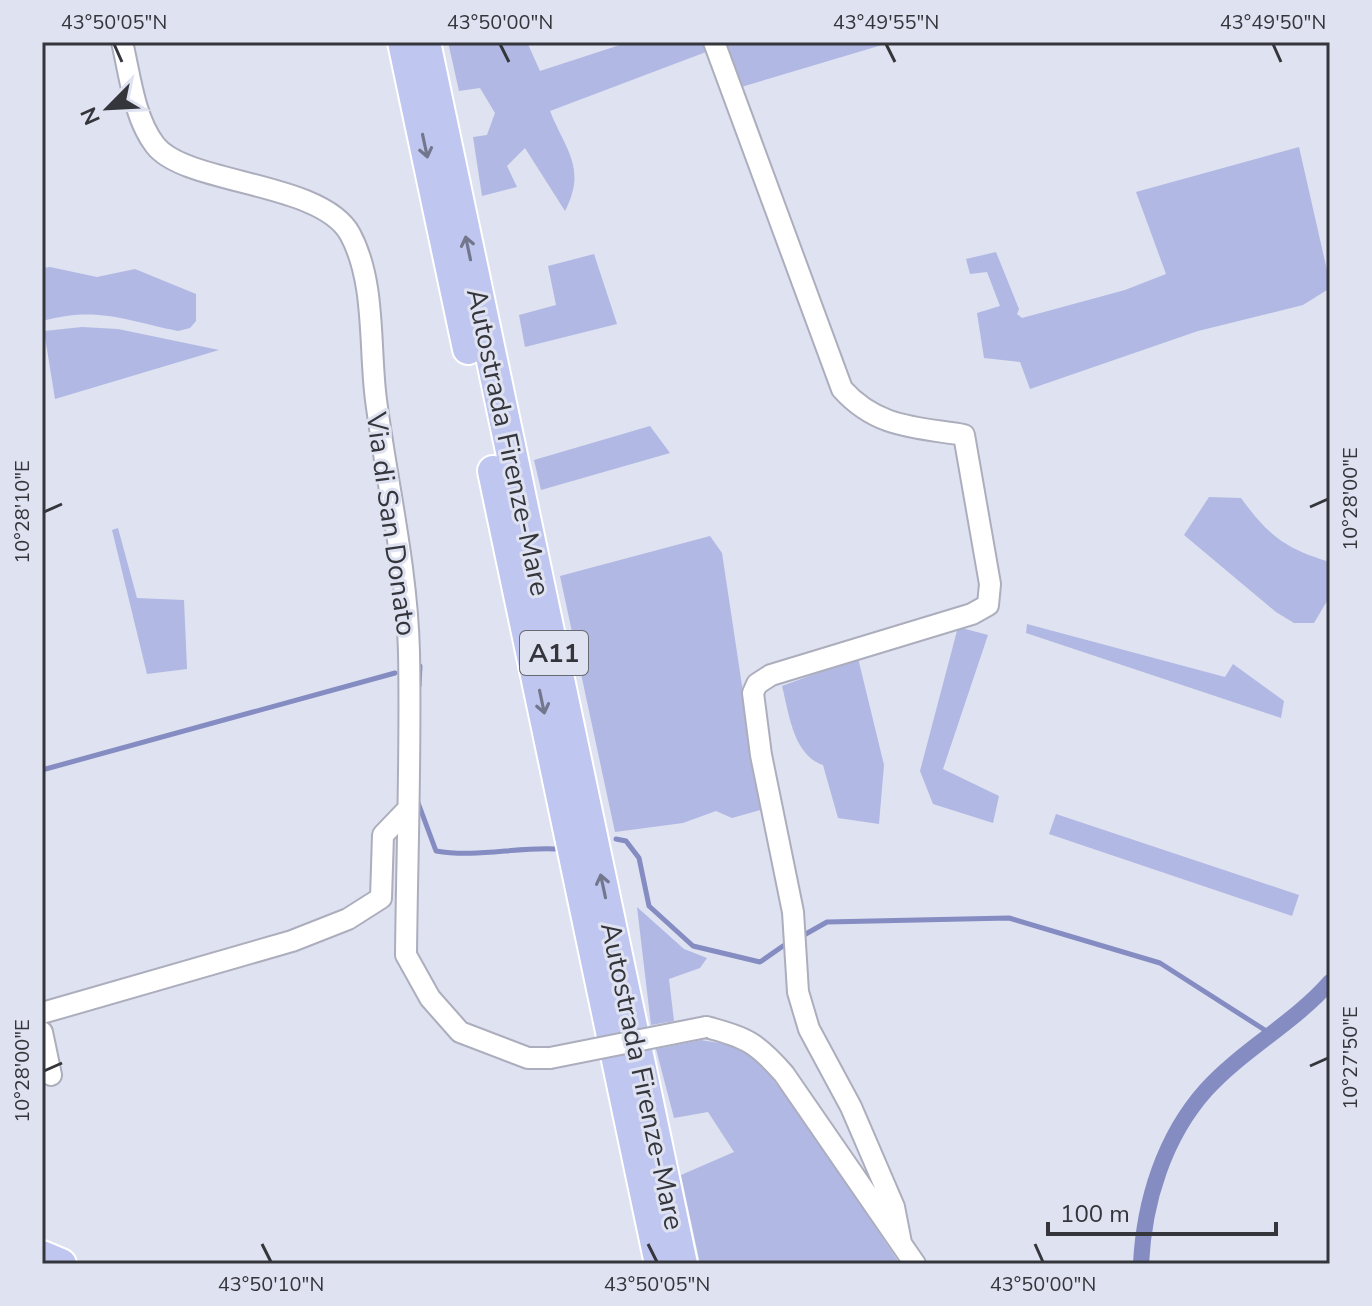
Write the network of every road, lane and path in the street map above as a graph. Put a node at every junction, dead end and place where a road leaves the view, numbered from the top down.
1 (122, 42) edge
2 (400, 42) edge
3 (425, 42) edge
4 (714, 42) edge
5 (407, 810) junction
6 (42, 1013) edge
7 (42, 1032) edge
8 (51, 1075) dead end
9 (901, 1243) junction
10 (42, 1256) edge
11 (61, 1264) edge
12 (660, 1264) edge
13 (682, 1264) edge
14 (915, 1264) edge

1 - 5 street, Via di San Donato
2 -> 12 highway, Autostrada Firenze-Mare / A11
13 -> 3 highway, Autostrada Firenze-Mare / A11
4 - 9 street
5 - 6 street
5 - 9 street, Via di San Donato, bridge
7 - 8 street
9 - 14 street
10 - 11 highway

